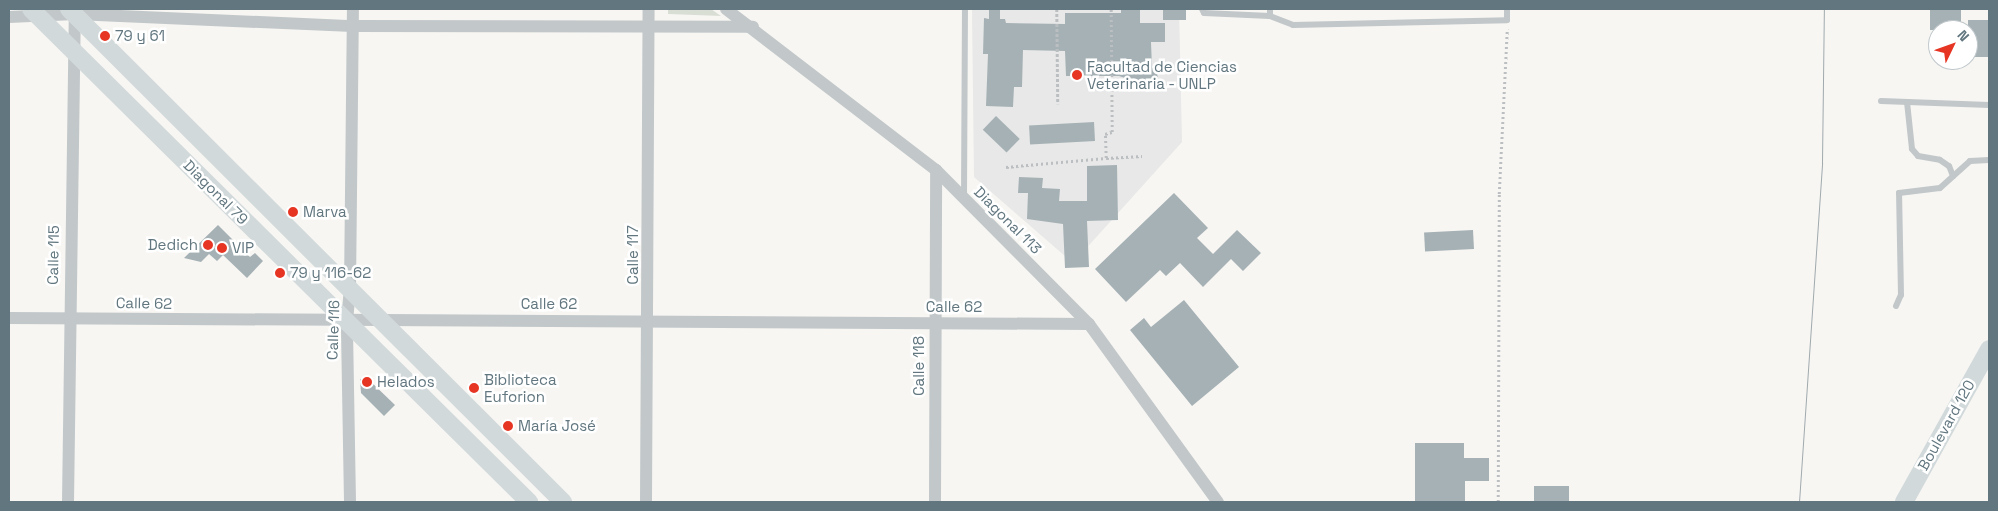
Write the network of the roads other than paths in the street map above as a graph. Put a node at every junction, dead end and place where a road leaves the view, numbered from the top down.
1 (353, 9) edge
2 (649, 9) edge
3 (726, 9) edge
4 (965, 9) edge
5 (1202, 9) edge
6 (1507, 9) edge
7 (73, 10) edge
8 (34, 12) edge
9 (1270, 12) edge
10 (9, 16) edge
11 (353, 26) junction
12 (649, 27) junction
13 (753, 27) junction
14 (73, 50) junction
15 (1881, 101) dead end
16 (1907, 102) junction
17 (1989, 105) edge
18 (1989, 160) edge
19 (936, 170) junction
20 (1954, 176) junction
21 (964, 198) junction
22 (350, 289) junction
23 (1896, 306) dead end
24 (9, 318) edge
25 (68, 318) junction
26 (381, 319) junction
27 (649, 321) junction
28 (347, 322) junction
29 (935, 323) junction
30 (1089, 324) junction
31 (1989, 349) edge
32 (68, 502) edge
33 (350, 502) edge
34 (529, 502) edge
35 (563, 502) edge
36 (646, 502) edge
37 (935, 502) edge
38 (1218, 502) edge
39 (1904, 502) edge

1 - 11 street, Calle 116
2 - 12 street, Calle 117
3 - 13 street, Diagonal 113
4 - 21 lane
5 - 9 lane
6 - 9 lane
7 - 8 street
7 - 11 street
7 - 14 street, Calle 115
7 - 22 main road, Diagonal 79
8 - 10 street
8 - 14 main road, Diagonal 79
11 - 12 street
11 - 22 street, Calle 116
12 - 13 street
12 - 27 street, Calle 117
13 - 19 street, Diagonal 113
14 - 25 street, Calle 115
14 - 28 main road, Diagonal 79
15 - 16 lane
16 - 17 lane
16 - 20 lane
18 - 20 lane
19 - 21 street, Diagonal 113
19 - 29 street, Calle 118
20 - 23 lane
21 - 30 street, Diagonal 113
22 - 26 main road, Diagonal 79
22 - 28 street, Calle 116
24 - 25 street, Calle 62
25 - 28 street, Calle 62
25 - 32 street, Calle 115
26 - 27 street, Calle 62
26 - 28 street, Calle 62
26 - 35 main road, Diagonal 79
27 - 29 street, Calle 62
27 - 36 street, Calle 117
28 - 33 street, Calle 116
28 - 34 main road, Diagonal 79
29 - 30 street, Calle 62
29 - 37 street, Calle 118
30 - 38 street, Diagonal 113
31 - 39 main road, Boulevard 120

